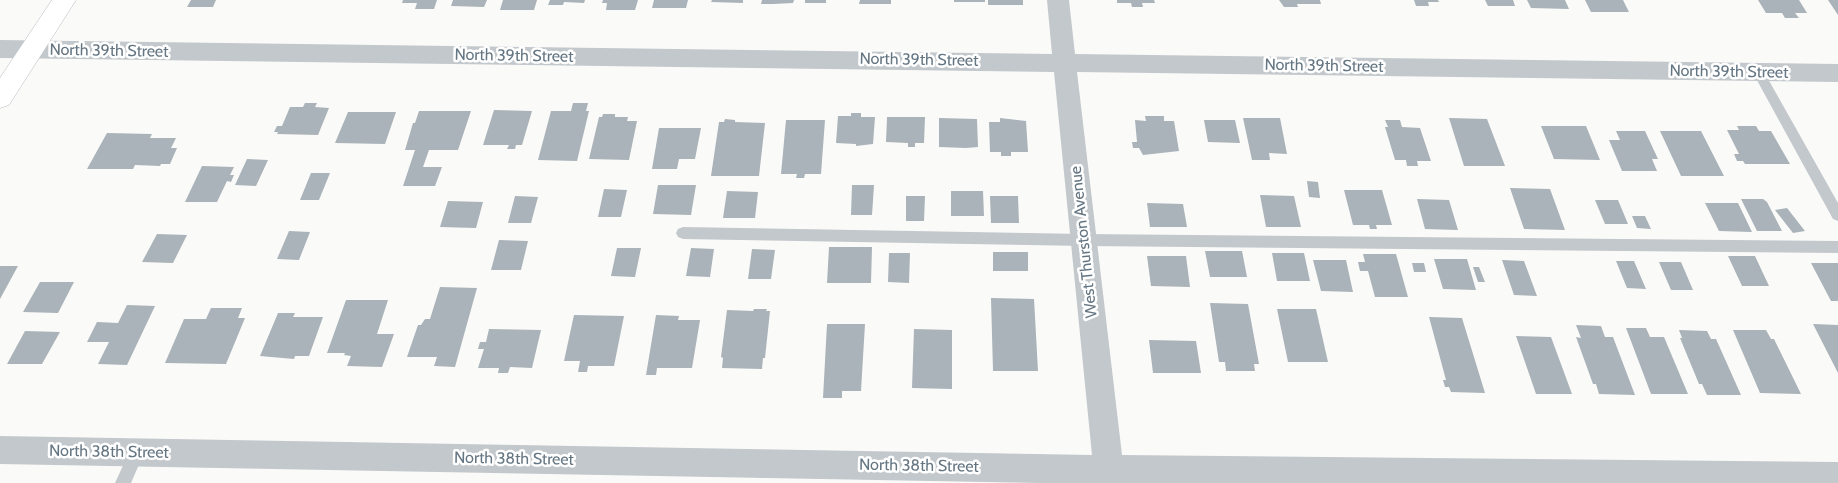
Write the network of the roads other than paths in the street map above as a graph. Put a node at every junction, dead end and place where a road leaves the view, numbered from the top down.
1 (64, 0) edge
2 (1058, 0) edge
3 (0, 49) edge
4 (31, 50) junction
5 (1064, 62) junction
6 (1759, 73) junction
7 (1838, 73) edge
8 (0, 98) edge
9 (1838, 214) edge
10 (683, 233) dead end
11 (1084, 240) junction
12 (1838, 247) edge
13 (0, 450) edge
14 (136, 453) junction
15 (1109, 476) edge
16 (1838, 477) edge
17 (123, 483) edge

1 - 4 main road
2 - 5 street, West Thurston Avenue
3 - 4 street, North 39th Street
4 - 5 street, North 39th Street
4 - 8 main road
5 - 6 street, North 39th Street
5 - 11 street, West Thurston Avenue
6 - 7 street, North 39th Street
6 - 9 lane
10 - 11 lane
11 - 12 lane
11 - 15 street, West Thurston Avenue
13 - 14 street, North 38th Street
14 - 15 street, North 38th Street
14 - 17 lane
15 - 16 street, North 38th Street

